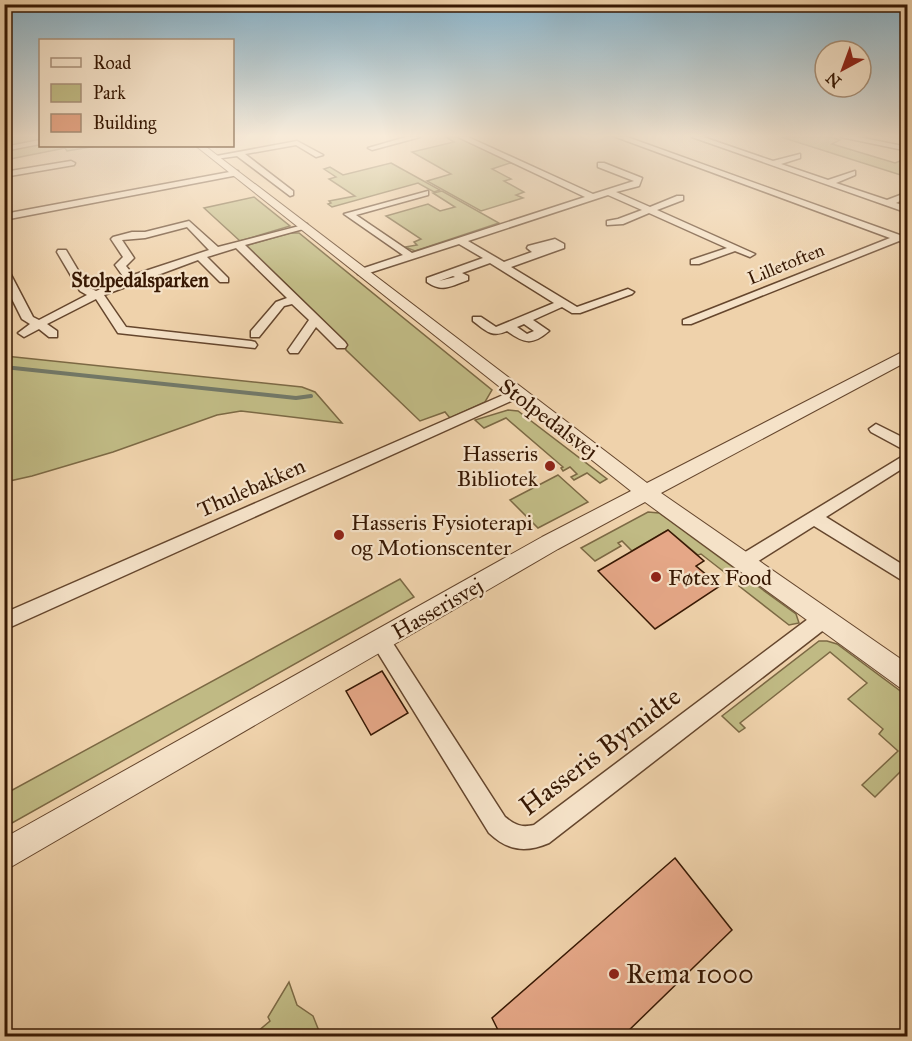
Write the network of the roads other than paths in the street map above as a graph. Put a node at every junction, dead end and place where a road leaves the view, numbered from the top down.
1 (170, 186) edge
2 (252, 186) edge
3 (280, 186) edge
4 (567, 186) edge
5 (630, 186) edge
6 (754, 186) edge
7 (836, 186) edge
8 (608, 192) junction
9 (290, 193) dead end
10 (425, 193) dead end
11 (908, 194) edge
12 (592, 197) junction
13 (680, 198) dead end
14 (888, 203) junction
15 (908, 210) edge
16 (650, 211) junction
17 (4, 217) edge
18 (610, 223) dead end
19 (304, 226) junction
20 (903, 239) edge
21 (460, 240) junction
22 (235, 241) junction
23 (212, 247) junction
24 (735, 248) junction
25 (170, 251) dead end
26 (62, 252) dead end
27 (540, 253) dead end
28 (750, 254) dead end
29 (199, 255) junction
30 (410, 256) junction
31 (490, 259) junction
32 (178, 261) junction
33 (696, 262) dead end
34 (503, 266) junction
35 (4, 271) edge
36 (362, 272) junction
37 (454, 272) dead end
38 (130, 279) junction
39 (224, 280) dead end
40 (628, 292) dead end
41 (94, 294) junction
42 (295, 299) junction
43 (563, 303) junction
44 (315, 319) junction
45 (477, 319) dead end
46 (525, 319) junction
47 (687, 322) dead end
48 (39, 324) junction
49 (508, 326) junction
50 (24, 333) dead end
51 (52, 334) dead end
52 (341, 345) dead end
53 (294, 350) dead end
54 (908, 354) edge
55 (517, 393) junction
56 (876, 429) dead end
57 (908, 447) edge
58 (908, 458) edge
59 (645, 492) junction
60 (813, 517) junction
61 (744, 562) junction
62 (908, 577) edge
63 (823, 619) junction
64 (4, 622) edge
65 (380, 640) junction
66 (908, 679) edge
67 (4, 856) edge

1 - 17 street
2 - 19 street, Stolpedalsvej
3 - 9 street
4 - 12 street
5 - 8 street
6 - 20 street
7 - 14 street
8 - 12 street
8 - 16 street
10 - 30 street
11 - 14 street
12 - 21 street
13 - 16 street
14 - 15 street
16 - 18 street
16 - 24 street
19 - 22 street
19 - 36 street, Stolpedalsvej
20 - 47 street, Lilletoften
21 - 30 street
21 - 31 street
22 - 23 street
22 - 42 street
23 - 29 street
23 - 38 street
24 - 28 street
24 - 33 street
25 - 32 street
26 - 41 street
27 - 34 street
29 - 32 street
29 - 39 street
30 - 36 street
31 - 34 street
31 - 37 street
32 - 38 street
34 - 43 street
35 - 48 street
36 - 55 street, Stolpedalsvej
38 - 41 street
40 - 43 street
41 - 42 street
41 - 48 street
42 - 44 street
43 - 46 street
44 - 52 street
44 - 53 street
45 - 49 street
46 - 49 street
46 - 49 street
48 - 50 street
48 - 51 street
54 - 59 street, Hasserisvej
55 - 59 street, Stolpedalsvej
55 - 64 street, Thulebakken
56 - 57 street
58 - 60 street
59 - 61 street, Stolpedalsvej
59 - 65 street, Hasserisvej
60 - 61 street
60 - 62 street
61 - 63 street, Stolpedalsvej
63 - 65 street, Hasseris Bymidte
63 - 66 street, Stolpedalsvej
65 - 67 street, Hasserisvej

